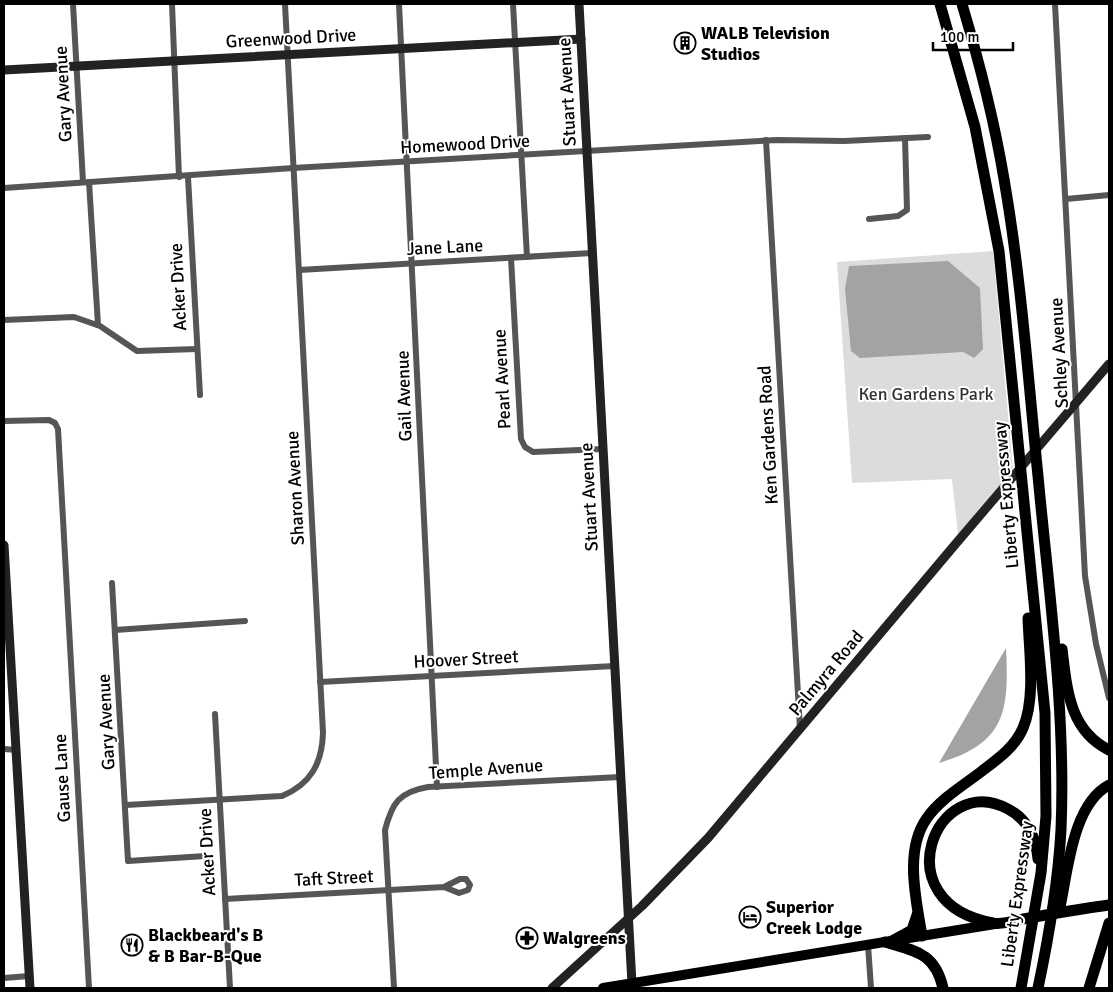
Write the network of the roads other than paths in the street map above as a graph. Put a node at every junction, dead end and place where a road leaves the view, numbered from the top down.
1 (72, 4) edge
2 (172, 4) edge
3 (285, 4) edge
4 (400, 4) edge
5 (513, 4) edge
6 (579, 4) edge
7 (940, 4) edge
8 (962, 4) edge
9 (1056, 4) edge
10 (581, 39) junction
11 (515, 43) junction
12 (402, 48) junction
13 (288, 55) junction
14 (174, 61) junction
15 (76, 66) junction
16 (4, 70) edge
17 (928, 137) dead end
18 (905, 138) junction
19 (766, 140) junction
20 (587, 152) junction
21 (521, 156) junction
22 (408, 162) junction
23 (294, 168) junction
24 (179, 177) junction
25 (188, 177) junction
26 (86, 182) junction
27 (4, 188) edge
28 (1109, 195) edge
29 (1066, 199) junction
30 (869, 219) dead end
31 (592, 253) junction
32 (527, 257) junction
33 (511, 258) junction
34 (413, 263) junction
35 (299, 270) junction
36 (4, 320) edge
37 (98, 325) junction
38 (197, 350) junction
39 (1109, 364) edge
40 (200, 395) dead end
41 (1077, 400) junction
42 (4, 421) edge
43 (603, 449) junction
44 (4, 544) edge
45 (112, 583) dead end
46 (245, 621) dead end
47 (1055, 626) junction
48 (115, 630) junction
49 (1033, 633) junction
50 (614, 666) junction
51 (432, 676) junction
52 (320, 682) junction
53 (1109, 698) edge
54 (215, 714) dead end
55 (800, 729) junction
56 (4, 750) edge
57 (17, 750) junction
58 (1109, 750) edge
59 (620, 777) junction
60 (1109, 784) edge
61 (438, 786) junction
62 (219, 800) junction
63 (126, 805) junction
64 (205, 856) dead end
65 (1060, 885) junction
66 (1039, 886) junction
67 (444, 888) dead end
68 (388, 890) junction
69 (225, 900) junction
70 (918, 903) junction
71 (1109, 903) edge
72 (629, 918) junction
73 (1109, 923) edge
74 (995, 924) junction
75 (922, 936) junction
76 (888, 942) junction
77 (868, 945) junction
78 (30, 976) junction
79 (4, 978) edge
80 (632, 986) edge
81 (30, 988) edge
82 (89, 988) edge
83 (230, 988) edge
84 (394, 988) edge
85 (552, 988) edge
86 (604, 988) edge
87 (871, 988) edge
88 (943, 988) edge
89 (1021, 988) edge
90 (1038, 988) edge
91 (1089, 988) edge

1 - 15 street, Gary Avenue
2 - 14 street
3 - 13 street, Sharon Avenue
4 - 12 street, Gail Avenue
5 - 11 street
6 - 10 street, Stuart Avenue
7 - 49 highway, Liberty Expressway
8 - 47 highway, Liberty Expressway
9 - 29 street, Schley Avenue
10 - 11 street, Greenwood Drive
10 - 20 street, Stuart Avenue
11 - 12 street, Greenwood Drive
11 - 21 street
12 - 13 street, Greenwood Drive
12 - 22 street, Gail Avenue
13 - 14 street, Greenwood Drive
13 - 23 street, Sharon Avenue
14 - 15 street, Greenwood Drive
14 - 24 street
15 - 16 street, Greenwood Drive
15 - 26 street, Gary Avenue
17 - 18 street, Homewood Drive
18 - 19 street, Homewood Drive
18 - 30 street
19 - 20 street, Homewood Drive
19 - 55 street, Ken Gardens Road
20 - 21 street, Homewood Drive
20 - 31 street, Stuart Avenue
21 - 22 street, Homewood Drive
21 - 32 street
22 - 23 street, Homewood Drive
22 - 34 street, Gail Avenue
23 - 25 street, Homewood Drive
23 - 35 street, Sharon Avenue
24 - 25 street, Homewood Drive
24 - 26 street, Homewood Drive
25 - 38 street, Acker Drive
26 - 27 street, Homewood Drive
26 - 37 street, Gary Avenue
28 - 29 street
29 - 41 street, Schley Avenue
31 - 32 street, Jane Lane
31 - 43 street, Stuart Avenue
32 - 33 street, Jane Lane
33 - 34 street, Jane Lane
33 - 43 street, Pearl Avenue
34 - 35 street, Jane Lane
34 - 51 street, Gail Avenue
35 - 52 street, Sharon Avenue
36 - 37 street
37 - 38 street
38 - 40 street, Acker Drive
39 - 41 street, Palmyra Road
41 - 53 street, Schley Avenue
41 - 55 street, Palmyra Road
42 - 82 street, Gause Lane
43 - 50 street, Stuart Avenue
44 - 57 street
45 - 48 street, Gary Avenue
46 - 48 street
47 - 58 highway
47 - 65 highway, Liberty Expressway
48 - 63 street, Gary Avenue
49 - 66 highway, Liberty Expressway
49 - 70 highway
50 - 51 street, Hoover Street
50 - 59 street, Stuart Avenue
51 - 52 street, Hoover Street
51 - 61 street, Gail Avenue
52 - 62 street, Sharon Avenue
54 - 62 street, Acker Drive
55 - 72 street, Palmyra Road
56 - 57 street
57 - 78 street
59 - 61 street, Temple Avenue
59 - 72 street, Stuart Avenue
60 - 65 highway
61 - 68 street, Temple Avenue
62 - 63 street, Sharon Avenue
62 - 69 street, Acker Drive
63 - 64 street, Gary Avenue
65 - 90 highway
66 - 74 highway
66 - 89 highway, Liberty Expressway
67 - 68 street, Taft Street
68 - 69 street, Taft Street
68 - 84 street, Temple Avenue
69 - 83 street, Acker Drive
70 - 75 highway
70 - 76 highway
71 - 74 highway
72 - 80 street, Stuart Avenue
72 - 85 street, Palmyra Road
73 - 91 highway
74 - 75 main road
75 - 76 main road
76 - 77 main road
76 - 88 highway
77 - 80 main road
77 - 87 street
78 - 79 street
78 - 81 street
80 - 86 main road

